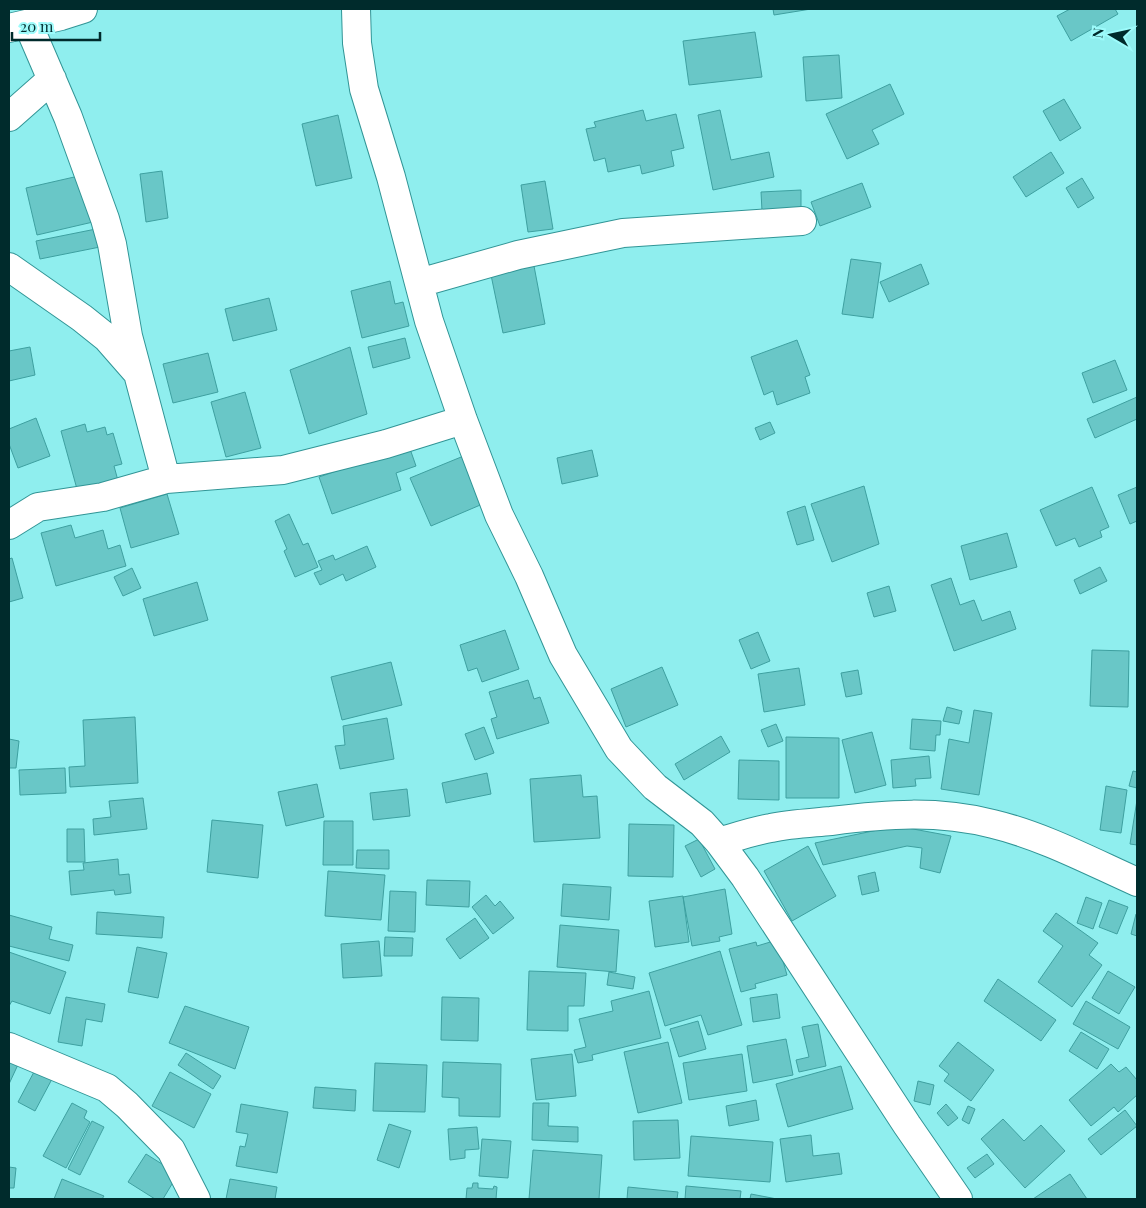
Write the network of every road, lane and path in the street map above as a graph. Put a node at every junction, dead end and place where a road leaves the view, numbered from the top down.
1 (83, 9) edge
2 (356, 9) edge
3 (18, 26) edge
4 (52, 79) junction
5 (9, 117) edge
6 (802, 221) dead end
7 (12, 271) edge
8 (420, 283) junction
9 (137, 372) junction
10 (463, 420) junction
11 (166, 479) junction
12 (9, 525) edge
13 (719, 842) junction
14 (1137, 882) edge
15 (9, 1047) edge
16 (196, 1199) edge
17 (958, 1199) edge

1 - 3 street
2 - 8 street
3 - 4 street
4 - 5 street
4 - 9 street
6 - 8 street
7 - 9 street
8 - 10 street
9 - 11 street
10 - 11 street
10 - 13 street
11 - 12 street
13 - 14 street
13 - 17 street
15 - 16 street

